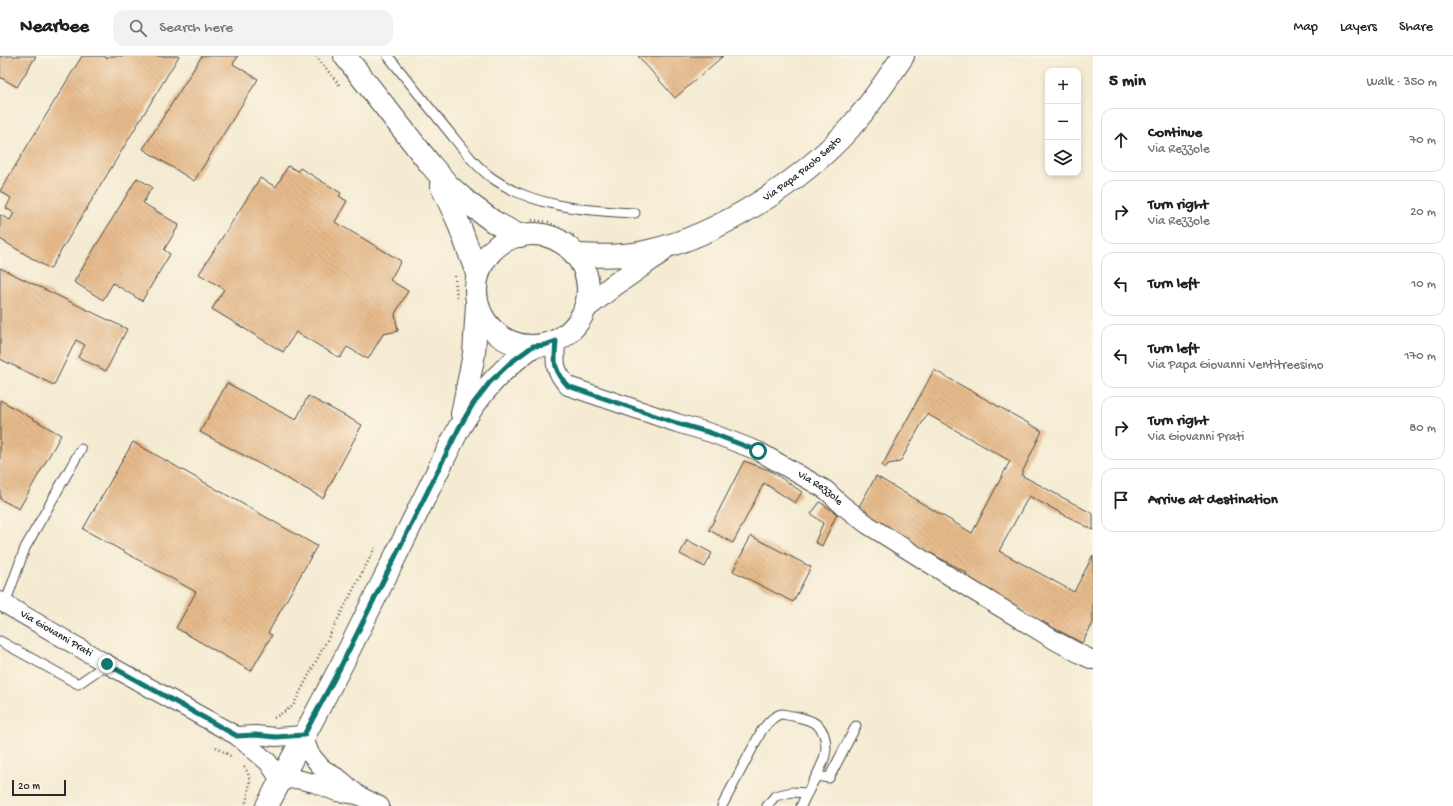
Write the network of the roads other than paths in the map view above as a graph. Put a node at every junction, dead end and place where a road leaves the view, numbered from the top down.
1 (345, 56) edge
2 (388, 56) edge
3 (903, 56) edge
4 (430, 164) junction
5 (635, 213) dead end
6 (523, 227) junction
7 (670, 245) junction
8 (577, 247) junction
9 (478, 276) junction
10 (467, 303) junction
11 (586, 308) junction
12 (556, 341) junction
13 (533, 346) junction
14 (459, 428) junction
15 (81, 449) dead end
16 (3, 603) edge
17 (0, 641) edge
18 (1093, 660) edge
19 (107, 664) junction
20 (856, 726) dead end
21 (304, 735) junction
22 (237, 736) junction
23 (817, 776) junction
24 (280, 780) junction
25 (807, 793) junction
26 (358, 795) junction
27 (267, 806) edge
28 (380, 806) edge
29 (722, 806) edge
30 (767, 806) edge
31 (802, 806) edge

1 - 4 street
2 - 5 lane
3 - 7 street, Via Papa Paolo Sesto
4 - 6 street
4 - 9 street
6 - 8 street
6 - 9 street
7 - 8 street, Via Papa Paolo Sesto
7 - 11 street, Via Papa Paolo Sesto
8 - 11 street
9 - 10 street
10 - 13 street
10 - 14 street
11 - 12 street
12 - 13 street
12 - 18 street, Via Rezzole
13 - 14 street
14 - 21 street
15 - 16 lane
16 - 19 street, Via Giovanni Prati
17 - 19 lane
19 - 22 street, Via Giovanni Prati
20 - 23 lane
21 - 22 street
21 - 24 street
21 - 26 street
22 - 24 street, Via Giovanni Prati
23 - 25 lane
23 - 29 lane
24 - 26 street
24 - 27 street
25 - 30 lane
25 - 31 lane
26 - 28 street

